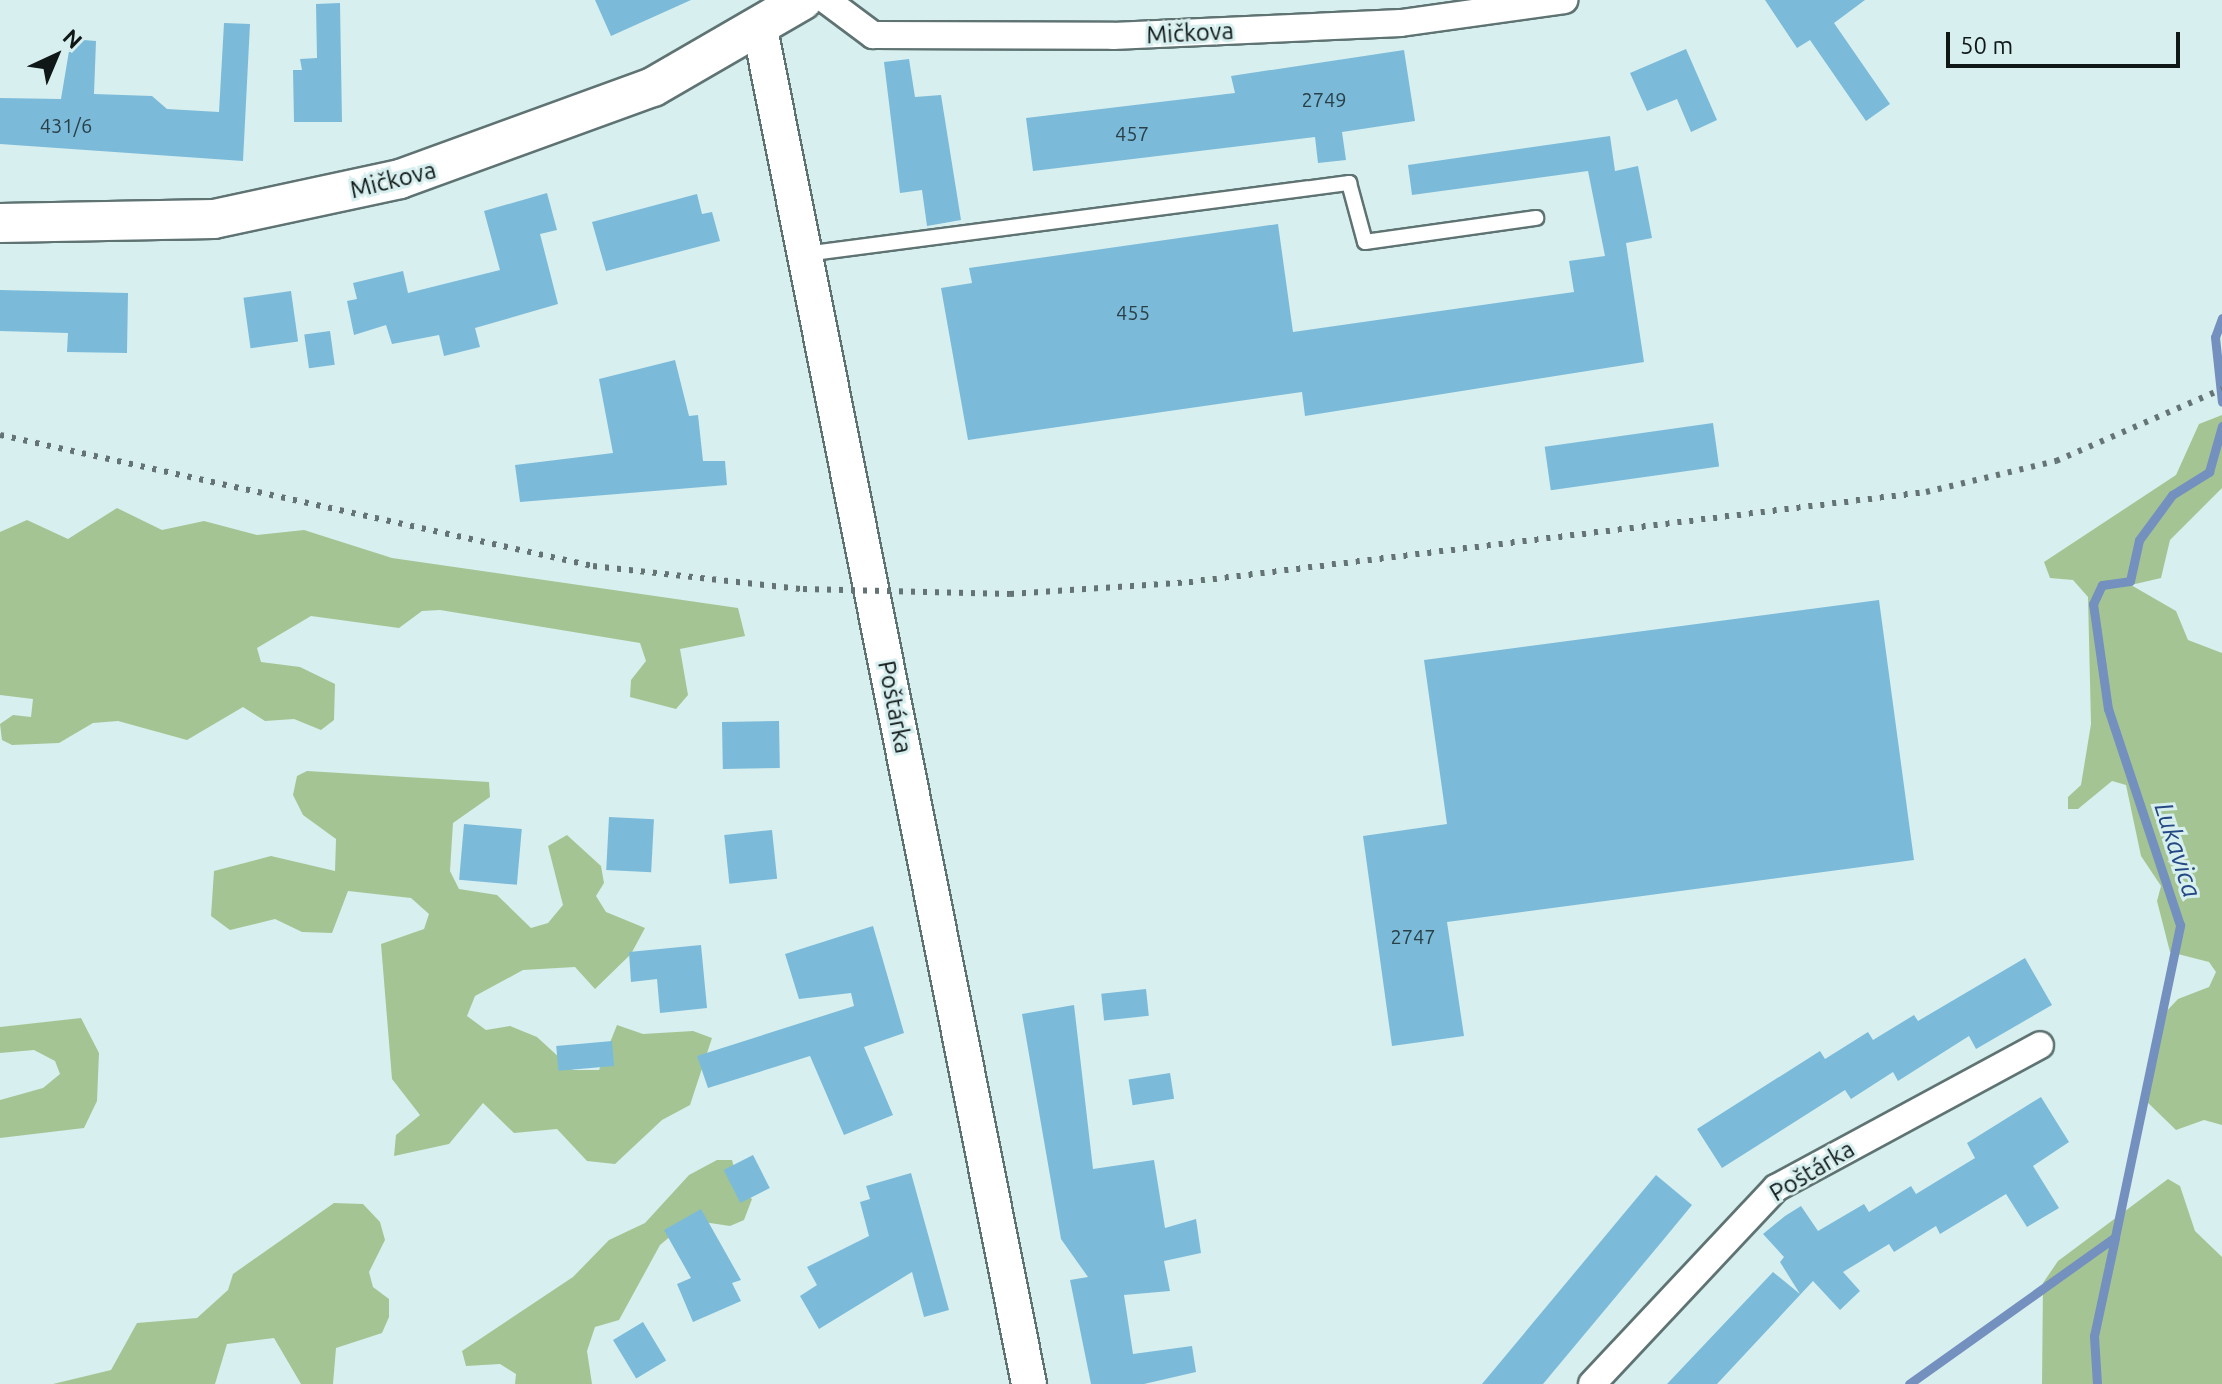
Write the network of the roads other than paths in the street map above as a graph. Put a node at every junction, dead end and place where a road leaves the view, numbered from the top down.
1 (803, 0) edge
2 (826, 0) edge
3 (1564, 0) edge
4 (760, 29) junction
5 (1536, 218) dead end
6 (0, 223) edge
7 (804, 254) junction
8 (2040, 1045) dead end
9 (1029, 1384) edge
10 (1592, 1384) edge

1 - 4 main road, Mičkova
2 - 3 street, Mičkova
4 - 6 main road, Mičkova
4 - 7 street, Poštárka
5 - 7 lane
7 - 9 street, Poštárka
8 - 10 street, Poštárka

